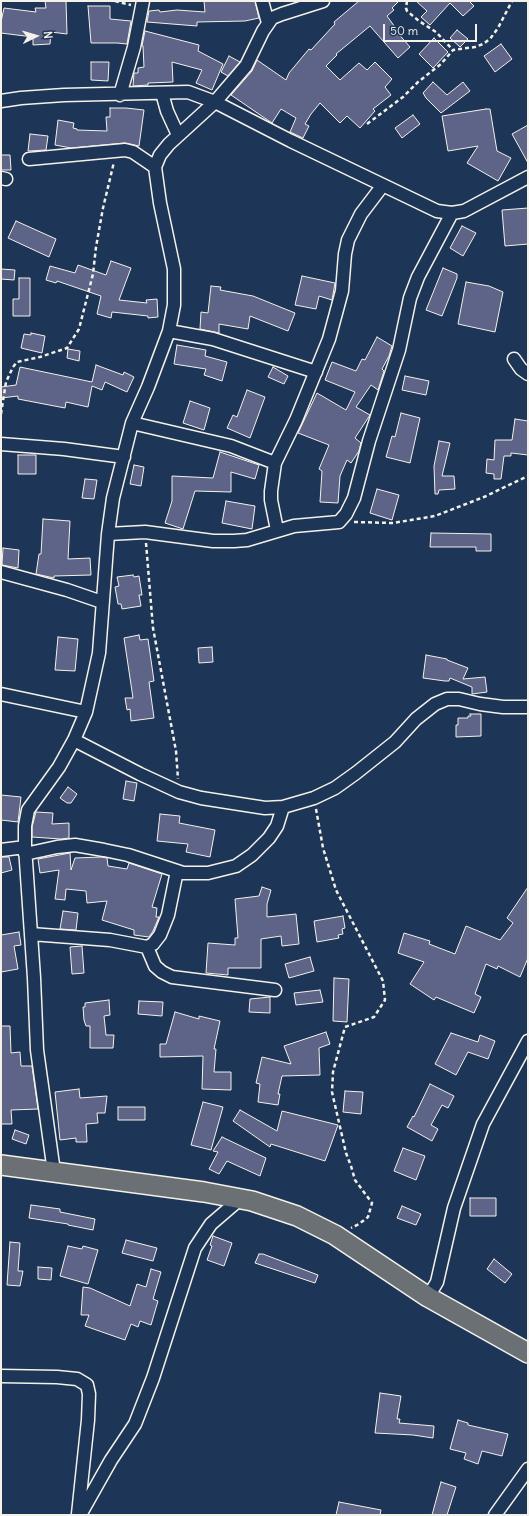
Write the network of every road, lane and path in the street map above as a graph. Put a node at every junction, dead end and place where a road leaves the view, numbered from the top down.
1 (115, 1) edge
2 (262, 1) edge
3 (323, 1) edge
4 (407, 1) edge
5 (512, 1) edge
6 (143, 4) edge
7 (268, 23) junction
8 (453, 50) junction
9 (162, 93) junction
10 (120, 95) junction
11 (1, 101) edge
12 (215, 102) junction
13 (367, 124) dead end
14 (178, 135) junction
15 (117, 150) junction
16 (29, 159) dead end
17 (155, 167) junction
18 (528, 177) edge
19 (383, 186) junction
20 (452, 213) junction
21 (169, 331) junction
22 (514, 359) dead end
23 (316, 372) junction
24 (528, 374) edge
25 (1, 414) edge
26 (132, 423) junction
27 (1, 444) edge
28 (124, 457) junction
29 (275, 463) junction
30 (528, 476) edge
31 (339, 522) junction
32 (276, 530) junction
33 (145, 532) junction
34 (108, 534) junction
35 (1, 572) edge
36 (102, 602) junction
37 (1, 694) edge
38 (528, 707) edge
39 (86, 712) junction
40 (74, 740) junction
41 (179, 792) junction
42 (314, 798) junction
43 (283, 807) junction
44 (1, 850) edge
45 (25, 850) junction
46 (177, 871) junction
47 (31, 934) junction
48 (147, 947) junction
49 (275, 990) dead end
50 (528, 1041) edge
51 (1, 1165) edge
52 (54, 1172) junction
53 (240, 1199) junction
54 (335, 1235) junction
55 (428, 1297) junction
56 (528, 1353) edge
57 (1, 1376) edge
58 (528, 1469) edge
59 (79, 1515) edge
60 (495, 1515) edge

1 - 6 path
2 - 7 street
3 - 7 street
4 - 8 path
5 - 8 path
6 - 10 street
7 - 12 street
8 - 13 path
9 - 10 street
9 - 12 street
9 - 14 street
10 - 11 street
12 - 14 street
12 - 19 street
14 - 17 street
15 - 16 street
15 - 17 street
15 - 25 path
17 - 21 street
18 - 20 street
19 - 20 street
19 - 23 street
20 - 31 street
21 - 23 street
21 - 26 street
22 - 24 street
23 - 29 street
26 - 28 street
26 - 29 street
27 - 28 street
28 - 34 street
29 - 32 street
30 - 31 path
31 - 32 street
32 - 33 street
33 - 34 street
33 - 41 path
34 - 36 street
35 - 36 street
36 - 39 street
37 - 39 street
38 - 42 street
39 - 40 street
40 - 41 street
40 - 45 street
41 - 43 street
42 - 43 street
42 - 54 path
43 - 46 street
44 - 45 street
45 - 46 street
45 - 47 street
46 - 48 street
47 - 48 street
47 - 52 street
48 - 49 street
50 - 55 street
51 - 52 main road
52 - 53 main road
53 - 54 main road
53 - 59 street
54 - 55 main road
55 - 56 main road
57 - 59 street
58 - 60 street

